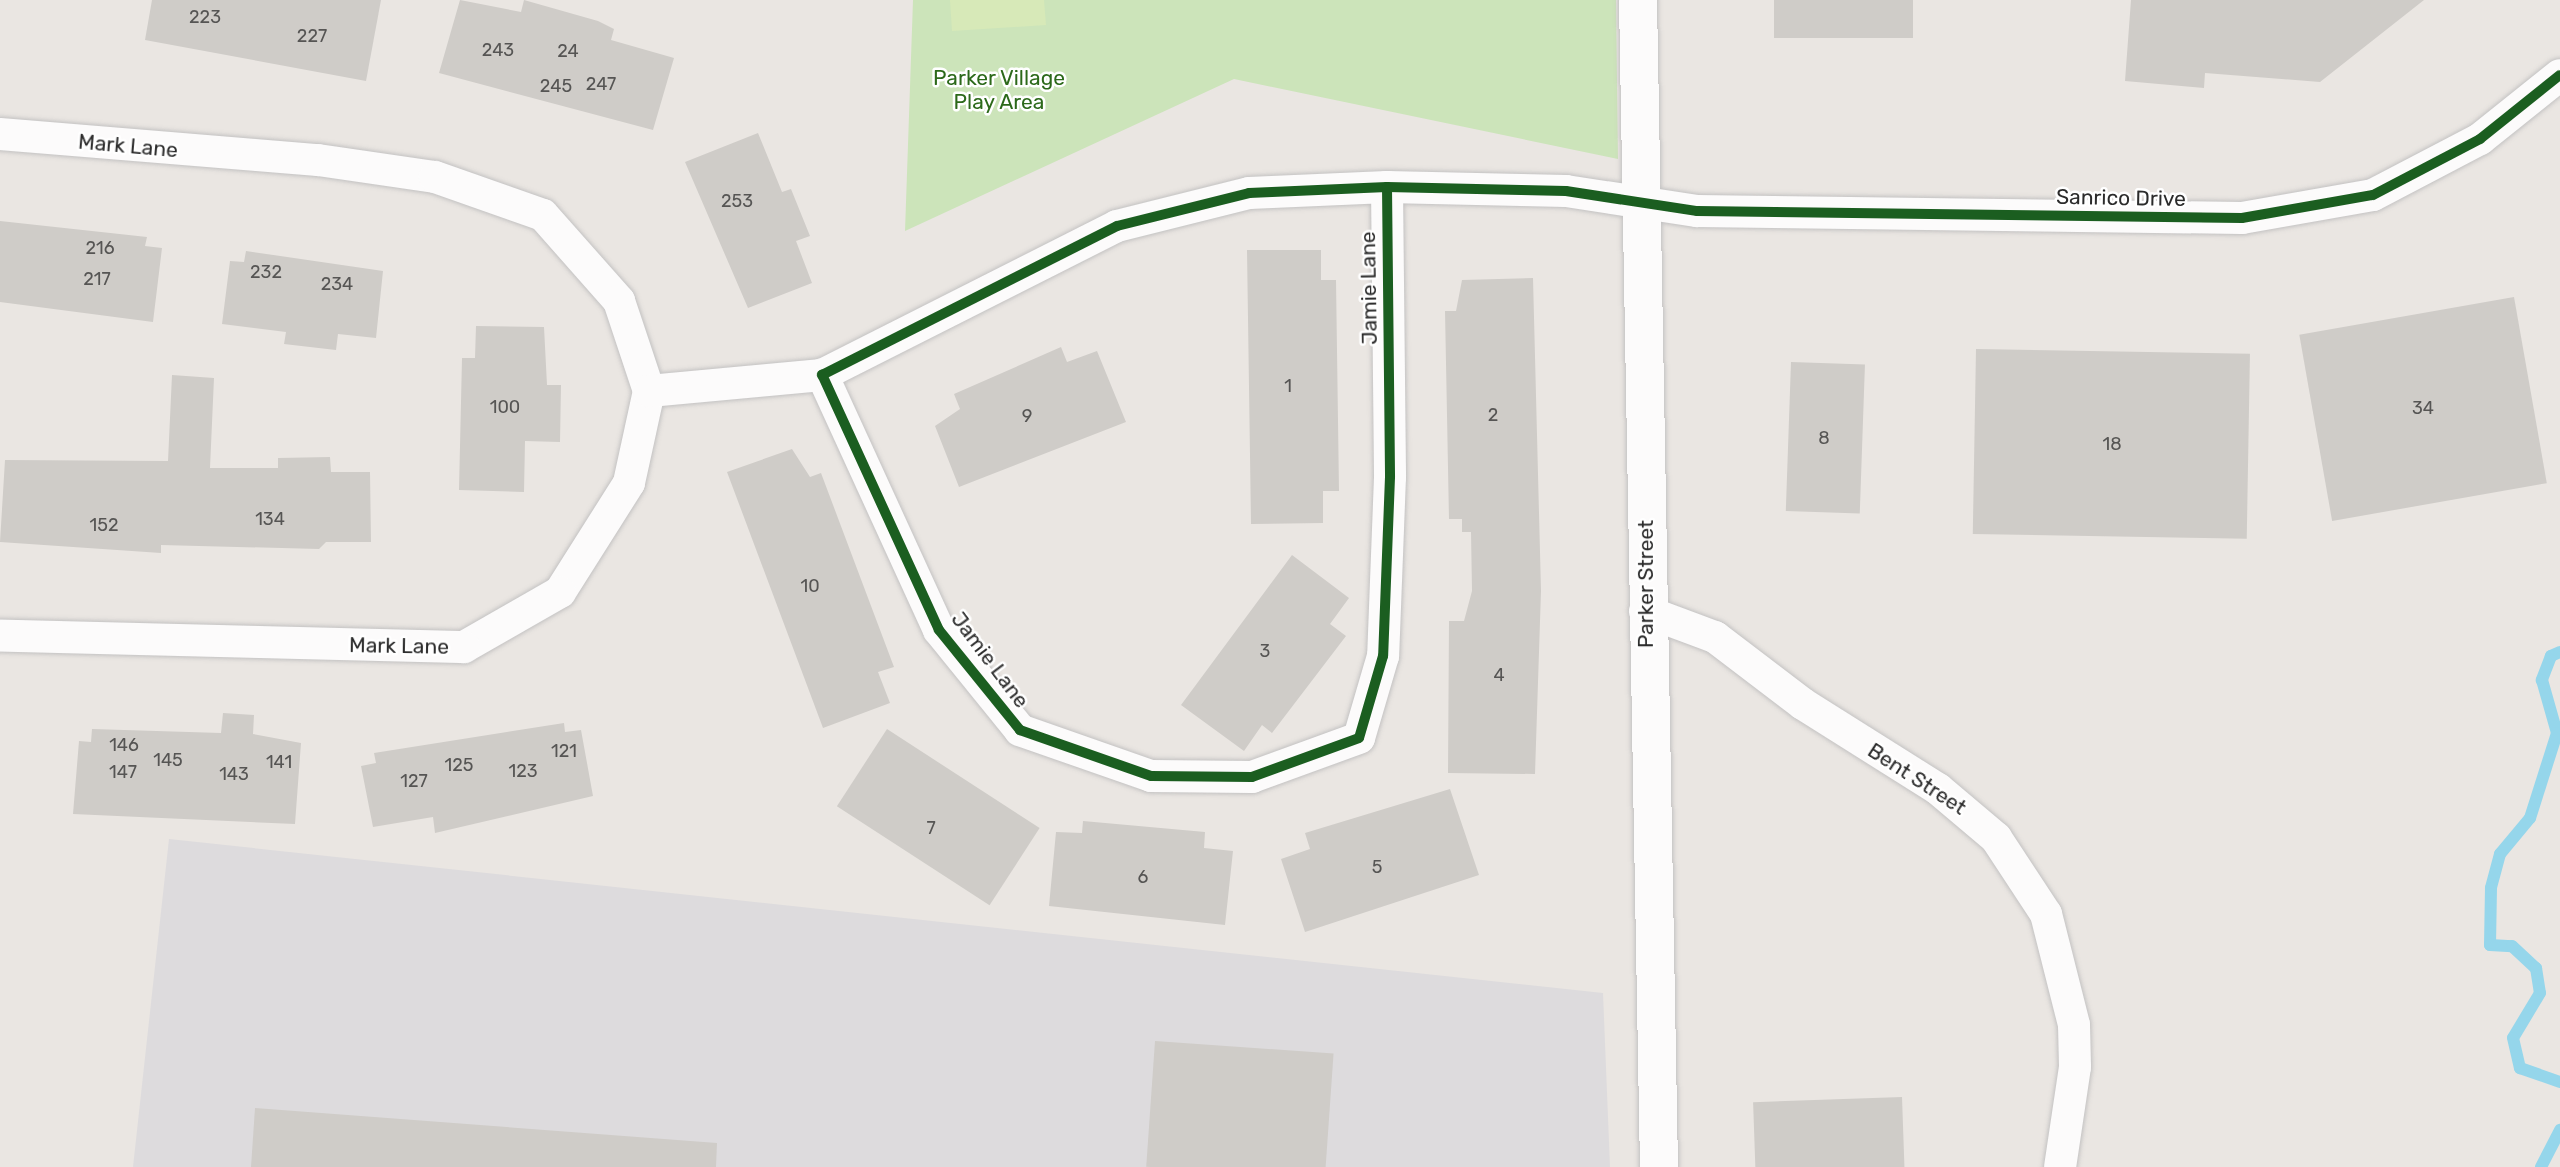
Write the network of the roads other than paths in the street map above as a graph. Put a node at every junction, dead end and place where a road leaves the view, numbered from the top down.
1 (1638, 0) edge
2 (2560, 75) edge
3 (0, 134) edge
4 (1387, 187) junction
5 (1643, 201) junction
6 (822, 374) junction
7 (649, 391) junction
8 (1645, 611) junction
9 (0, 636) edge
10 (1659, 1167) edge
11 (2060, 1167) edge

1 - 5 street, Parker Street
2 - 5 street, Sanrico Drive
3 - 7 street, Mark Lane
4 - 5 street
4 - 6 street
4 - 6 street, Jamie Lane
5 - 8 street, Parker Street
6 - 7 street
7 - 9 street, Mark Lane
8 - 10 street, Parker Street
8 - 11 street, Bent Street

